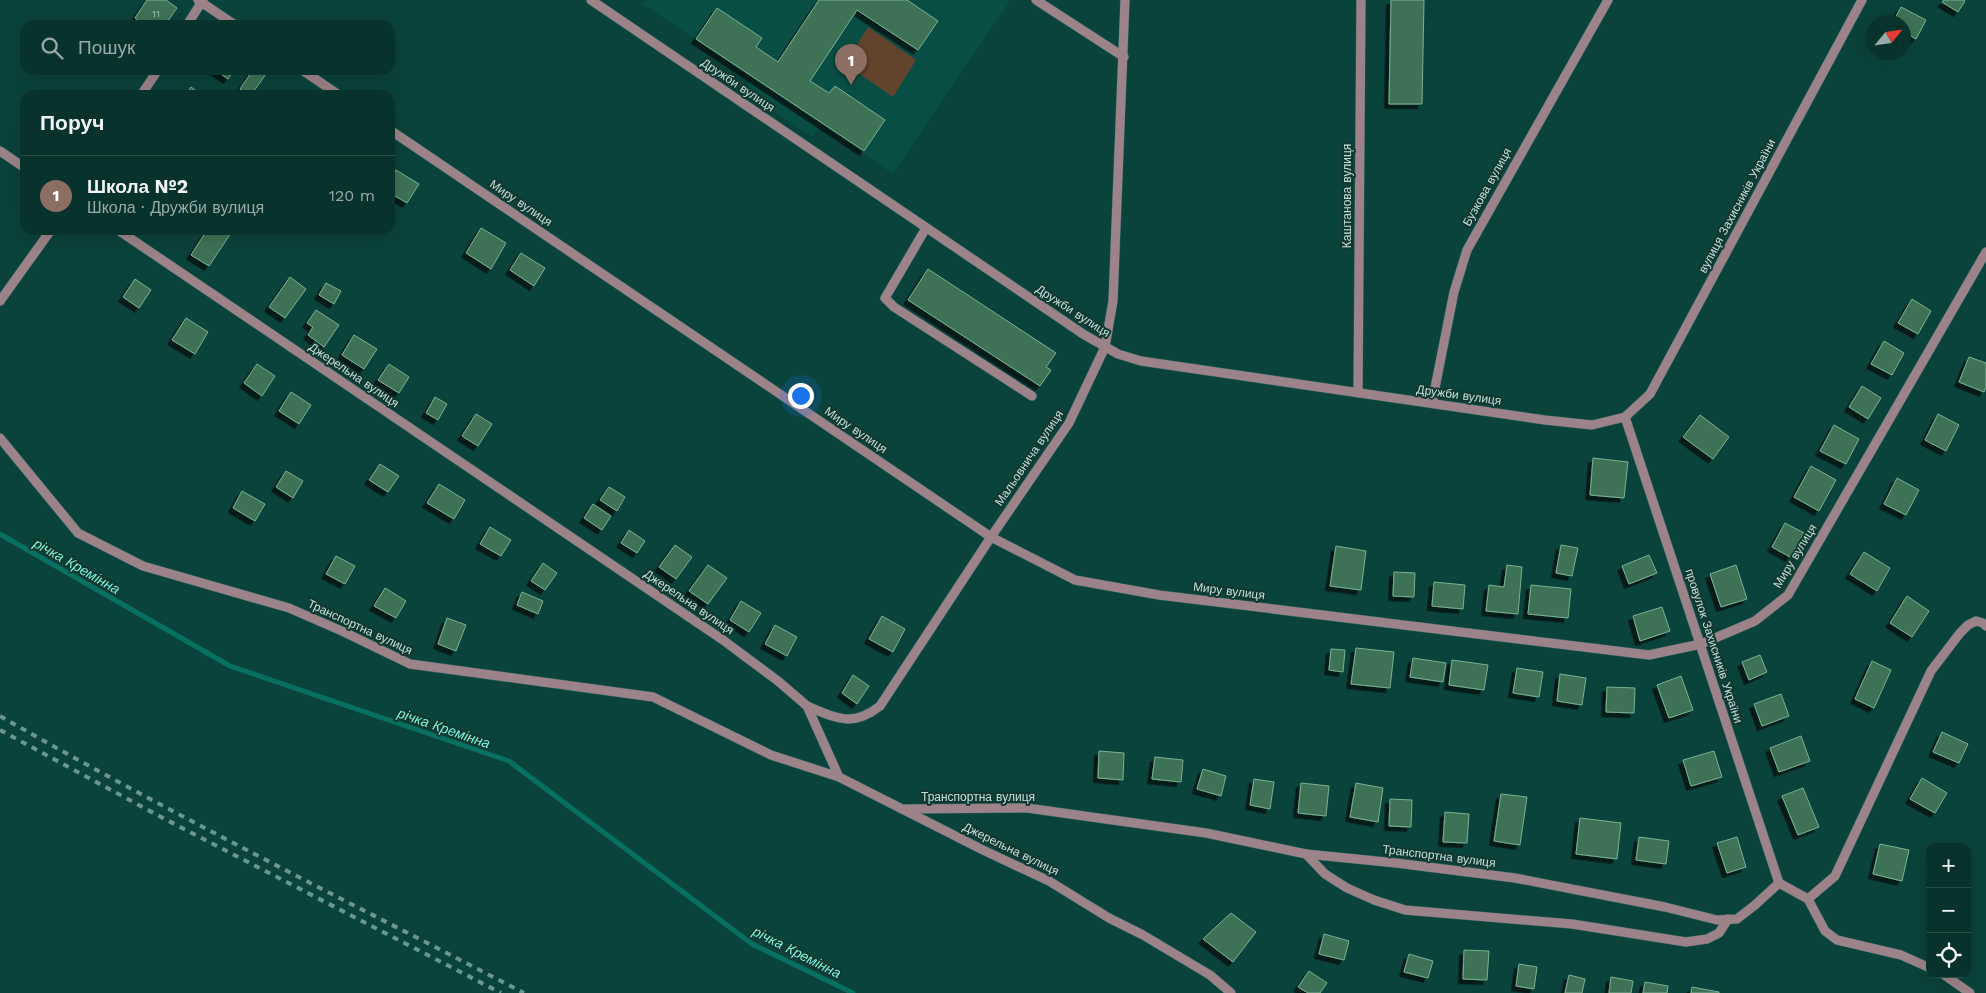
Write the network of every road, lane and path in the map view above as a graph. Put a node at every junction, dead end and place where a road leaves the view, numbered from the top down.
1 (591, 0) edge
2 (1036, 0) edge
3 (1125, 0) edge
4 (1361, 0) edge
5 (1608, 0) edge
6 (1862, 0) edge
7 (201, 1) edge
8 (190, 20) edge
9 (229, 20) edge
10 (1124, 57) junction
11 (155, 75) edge
12 (309, 75) edge
13 (144, 90) edge
14 (332, 90) edge
15 (395, 133) edge
16 (0, 151) edge
17 (20, 165) edge
18 (926, 228) junction
19 (47, 235) edge
20 (125, 235) edge
21 (1986, 252) edge
22 (0, 301) edge
23 (1106, 347) junction
24 (1358, 393) junction
25 (1032, 396) dead end
26 (1432, 403) junction
27 (1625, 417) junction
28 (0, 438) edge
29 (991, 536) junction
30 (1986, 626) edge
31 (1701, 644) junction
32 (807, 706) junction
33 (839, 777) junction
34 (901, 809) junction
35 (1306, 854) junction
36 (1779, 883) junction
37 (1808, 899) junction
38 (1728, 919) junction
39 (1926, 966) edge
40 (1948, 978) edge
41 (1230, 993) edge
42 (1970, 993) edge

1 - 18 street, Дружби вулиця
2 - 10 street
3 - 10 street, Мальовнича вулиця
4 - 24 street, Каштанова вулиця
5 - 26 street, Бузкова вулиця
6 - 27 street, вулиця Захисників України
7 - 8 street
7 - 9 street
10 - 23 street, Мальовнича вулиця
11 - 13 street
12 - 14 street
15 - 29 street, Миру вулиця
16 - 17 street
18 - 23 street, Дружби вулиця
18 - 25 street
19 - 22 street
20 - 32 street, Джерельна вулиця
21 - 31 street, Миру вулиця
23 - 24 street, Дружби вулиця
23 - 29 street, Мальовнича вулиця
24 - 26 street, Дружби вулиця
26 - 27 street, Дружби вулиця
27 - 31 street, провулок Захисників України
28 - 33 street, Транспортна вулиця
29 - 31 street, Миру вулиця
29 - 32 street, Мальовнича вулиця
30 - 37 street
31 - 36 street, провулок Захисників України
32 - 33 street, Джерельна вулиця
33 - 34 street, Джерельна вулиця
34 - 35 street, Транспортна вулиця
34 - 41 street, Джерельна вулиця
35 - 38 street, Транспортна вулиця
35 - 38 street
36 - 37 street
36 - 38 street, Транспортна вулиця
37 - 39 street
40 - 42 street

